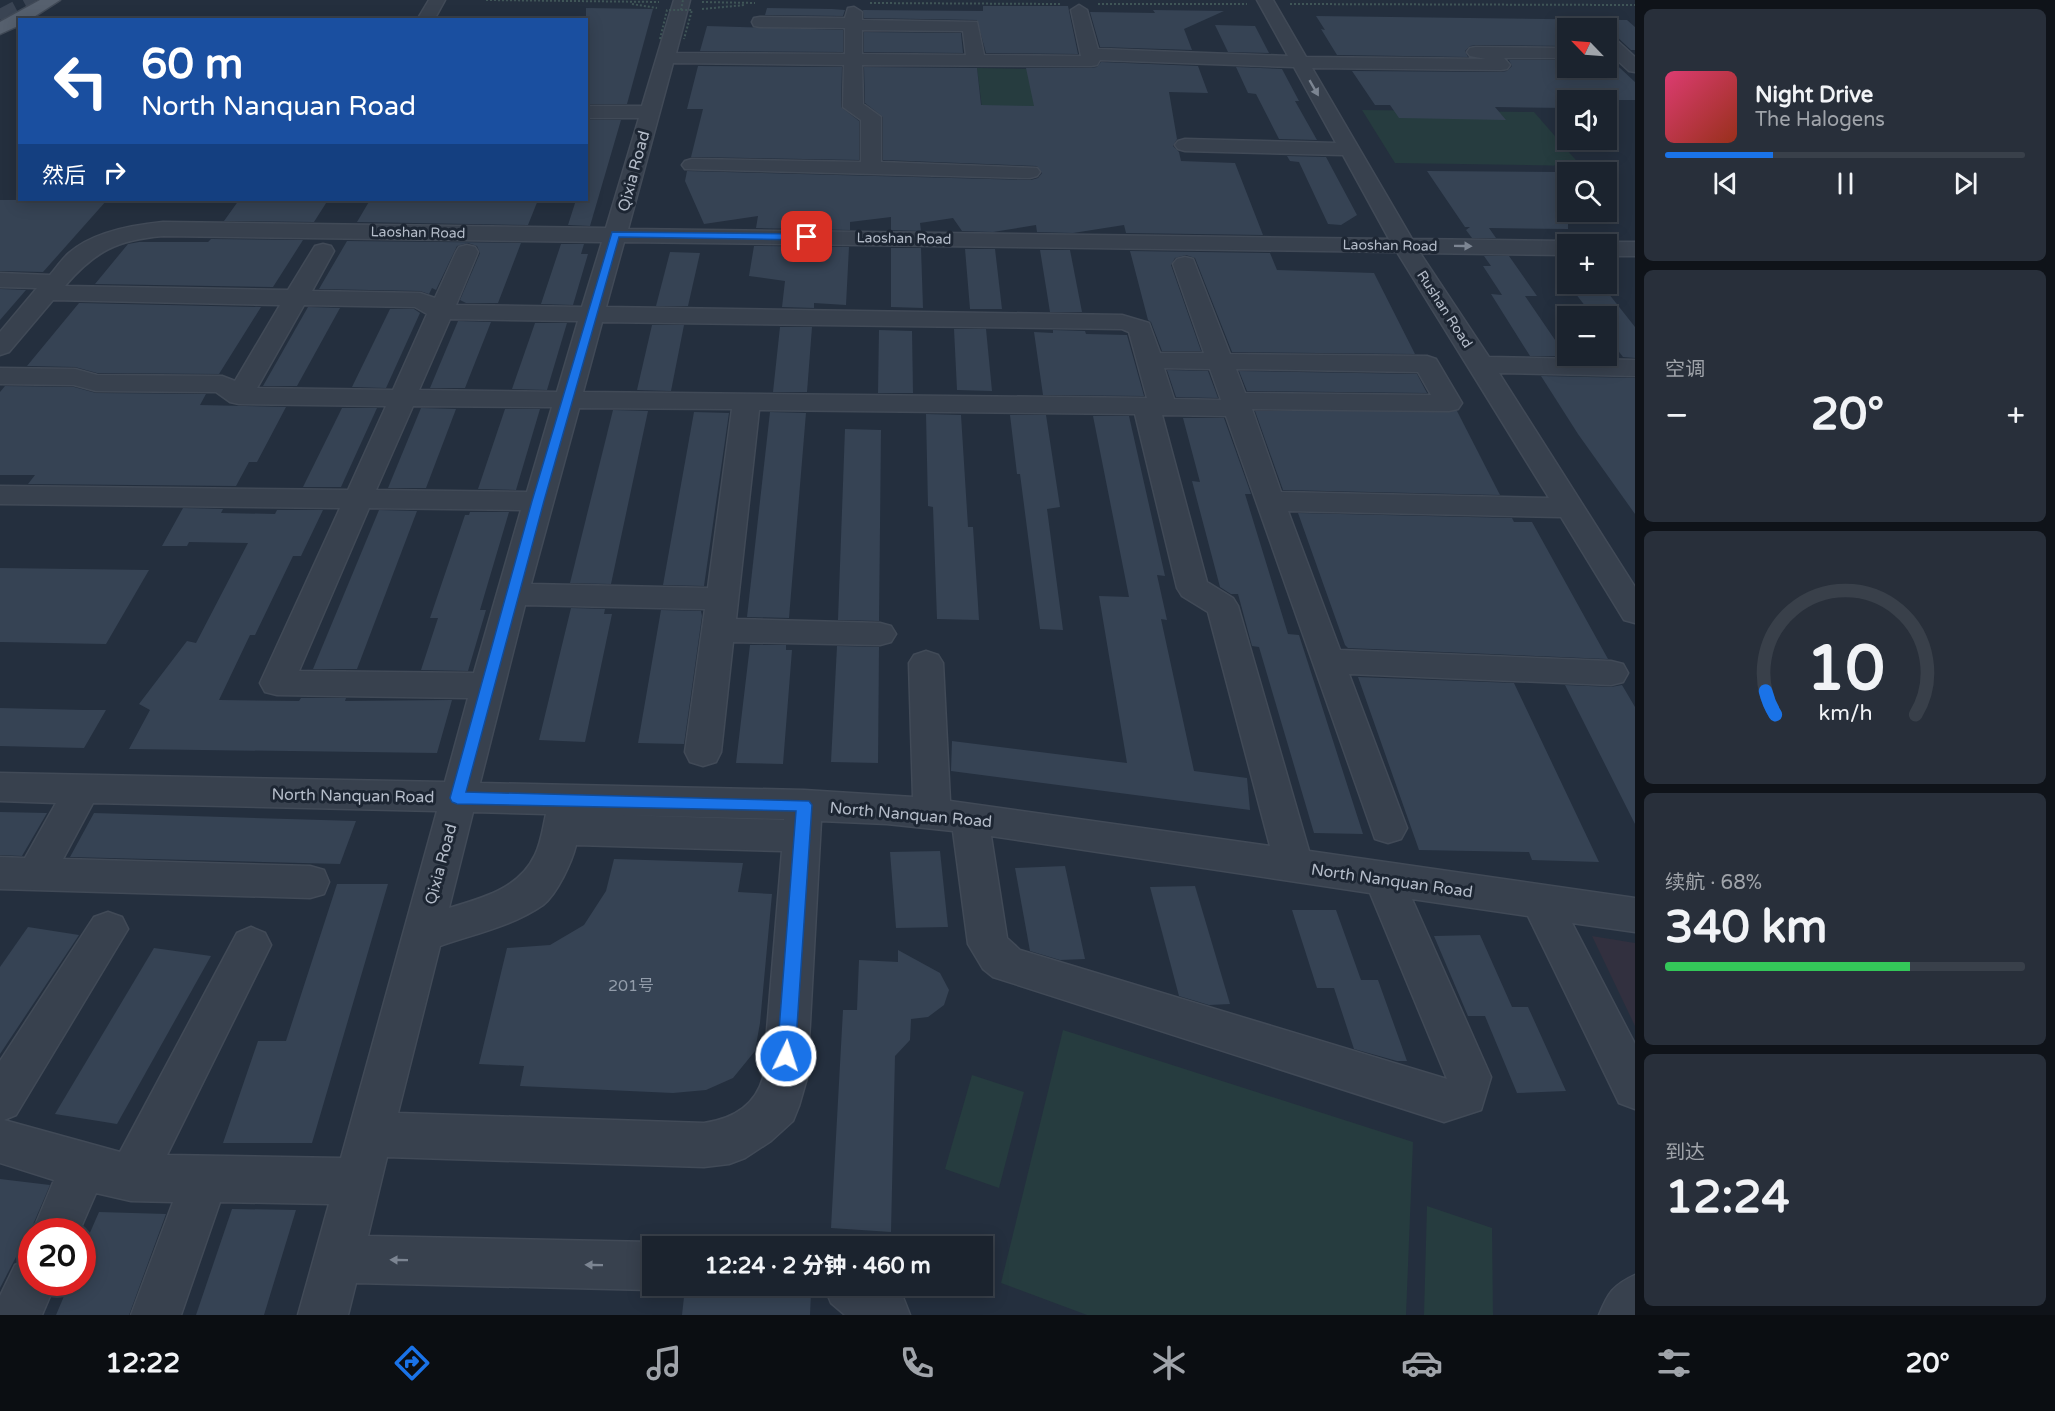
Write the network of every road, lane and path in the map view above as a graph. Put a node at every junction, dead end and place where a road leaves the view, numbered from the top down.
1 (22, 0) edge
2 (52, 0) edge
3 (437, 0) edge
4 (1265, 0) edge
5 (620, 2) dead end
6 (757, 4) dead end
7 (681, 6) edge
8 (1079, 10) dead end
9 (0, 12) edge
10 (20, 18) edge
11 (426, 18) edge
12 (18, 19) edge
13 (854, 20) junction
14 (760, 22) dead end
15 (0, 29) edge
16 (684, 39) dead end
17 (662, 49) junction
18 (1557, 53) edge
19 (1621, 54) edge
20 (854, 59) junction
21 (976, 60) junction
22 (1300, 62) junction
23 (1092, 63) junction
24 (1635, 67) edge
25 (588, 112) edge
26 (649, 112) junction
27 (1185, 145) dead end
28 (1349, 149) junction
29 (692, 165) dead end
30 (871, 168) junction
31 (1030, 172) dead end
32 (615, 234) junction
33 (1404, 245) junction
34 (1557, 248) edge
35 (1617, 249) edge
36 (1635, 249) edge
37 (323, 251) dead end
38 (467, 252) dead end
39 (1185, 264) dead end
40 (0, 280) edge
41 (51, 288) junction
42 (297, 298) junction
43 (441, 312) junction
44 (593, 313) junction
45 (0, 347) edge
46 (1149, 360) junction
47 (1222, 361) junction
48 (1481, 365) junction
49 (1635, 368) edge
50 (0, 376) edge
51 (239, 396) junction
52 (405, 397) junction
53 (569, 398) junction
54 (747, 400) junction
55 (1238, 404) junction
56 (1154, 406) junction
57 (0, 495) edge
58 (358, 499) junction
59 (538, 501) junction
60 (1272, 501) junction
61 (1571, 508) junction
62 (512, 594) junction
63 (722, 599) junction
64 (1635, 612) edge
65 (718, 630) junction
66 (880, 634) dead end
67 (1328, 661) junction
68 (926, 663) dead end
69 (1611, 673) dead end
70 (487, 686) junction
71 (703, 752) dead end
72 (0, 787) edge
73 (82, 789) junction
74 (457, 798) junction
75 (564, 815) junction
76 (951, 816) junction
77 (803, 820) junction
78 (1388, 828) dead end
79 (1294, 865) junction
80 (17, 874) edge
81 (1384, 879) junction
82 (310, 882) dead end
83 (1541, 902) junction
84 (1635, 915) edge
85 (108, 929) dead end
86 (422, 935) junction
87 (251, 945) dead end
88 (1635, 1088) edge
89 (0, 1100) edge
90 (370, 1134) junction
91 (0, 1141) edge
92 (84, 1167) junction
93 (131, 1178) junction
94 (205, 1179) junction
95 (358, 1181) junction
96 (61, 1218) edge
97 (338, 1259) junction
98 (642, 1266) edge
99 (26, 1296) edge
100 (861, 1296) edge
101 (1635, 1300) edge
102 (17, 1315) edge
103 (156, 1315) edge
104 (323, 1315) edge
105 (885, 1315) edge
106 (1624, 1315) edge

1 - 9 main road
2 - 10 main road
3 - 11 street
4 - 22 street, Rushan Road
5 - 7 path
6 - 7 path
7 - 16 path, bridge
7 - 17 street, Qixia Road
7 - 17 path, bridge
8 - 23 street
12 - 15 main road
13 - 14 street
13 - 20 street
13 - 21 street
17 - 20 street
17 - 26 street, Qixia Road
18 - 22 street
19 - 24 street
20 - 21 street
20 - 30 street
21 - 23 street
22 - 23 street
22 -> 28 street, Rushan Road
25 - 26 street
26 - 32 street, Qixia Road
27 - 28 street
28 - 33 street, Rushan Road
29 - 30 street
30 - 31 street
32 - 33 street, Laoshan Road
32 - 41 street, Laoshan Road
32 - 44 street, Qixia Road
33 -> 34 street, Laoshan Road
33 - 48 street, Rushan Road
35 - 36 street
37 - 42 street
38 - 43 street
39 - 47 street
40 - 41 street
41 - 42 street
41 - 45 street, Laoshan Road
42 - 43 street
42 - 51 street
43 - 44 street
43 - 52 street
44 - 46 street
44 - 53 street, Qixia Road
46 - 47 street
46 - 56 street
47 - 55 street
47 - 55 street
48 - 49 street
48 - 61 street, Rushan Road
50 - 51 street
51 - 52 street
52 - 53 street
52 - 58 street
53 - 54 street
53 - 59 street, Qixia Road
54 - 56 street
54 - 63 street
55 - 56 street
55 - 60 street
56 - 79 street
57 - 58 street
58 - 59 street
58 - 70 street
59 - 62 street, Qixia Road
60 - 61 street
60 - 67 street
61 - 64 street, Rushan Road
62 - 63 street
62 - 70 street, Qixia Road
63 - 65 street
65 - 66 street
65 - 71 street
67 - 69 street
67 - 78 street
68 - 76 street
70 - 74 street, Qixia Road
72 - 73 street, North Nanquan Road
73 - 74 street, North Nanquan Road
73 - 80 street
74 - 75 street, North Nanquan Road
74 - 86 street, Qixia Road
75 - 77 street, North Nanquan Road
75 - 86 street
76 - 77 street, North Nanquan Road
76 - 79 street, North Nanquan Road
76 - 81 street
77 - 90 street
79 - 81 street, North Nanquan Road
80 - 82 street
81 - 83 street, North Nanquan Road
83 - 84 street, North Nanquan Road
83 - 88 street
85 - 89 street
86 - 90 street, Qixia Road
87 - 93 street
90 - 95 street, Qixia Road
91 - 92 street
92 - 93 street
92 - 96 street
93 - 94 street
94 - 95 street
94 - 103 street
95 - 97 street, Qixia Road
98 -> 97 street
97 - 104 street, Qixia Road
99 - 102 street
100 - 105 street
101 - 106 street

